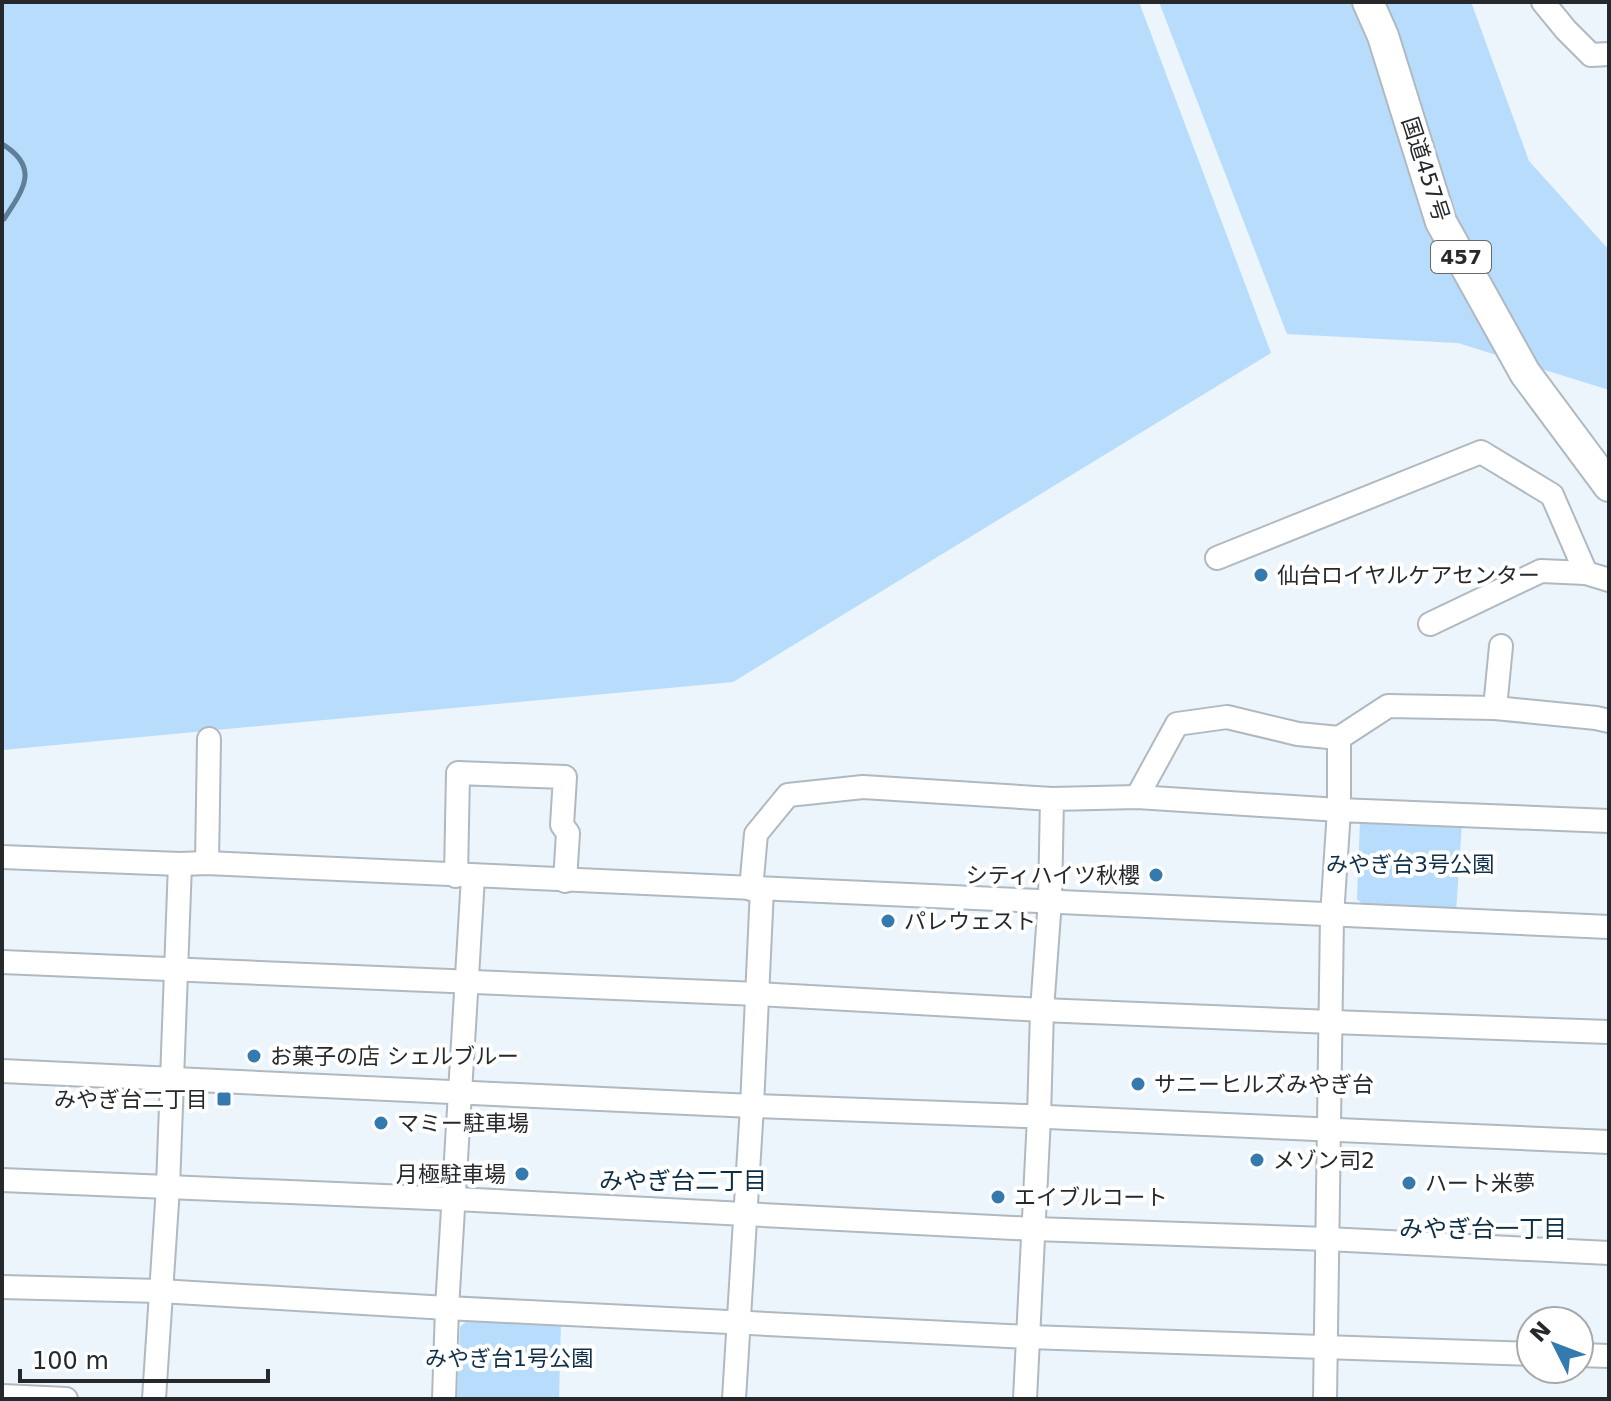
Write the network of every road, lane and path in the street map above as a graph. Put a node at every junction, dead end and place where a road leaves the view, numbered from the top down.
1 (1368, 2) edge
2 (1543, 2) edge
3 (1609, 54) edge
4 (1609, 486) edge
5 (1217, 558) dead end
6 (1586, 573) junction
7 (1609, 580) edge
8 (1430, 624) dead end
9 (1501, 646) dead end
10 (1495, 708) junction
11 (1609, 721) edge
12 (1339, 738) junction
13 (209, 739) dead end
14 (1137, 797) junction
15 (1052, 799) junction
16 (1339, 810) junction
17 (1609, 821) edge
18 (2, 857) edge
19 (207, 863) junction
20 (180, 864) junction
21 (464, 876) junction
22 (565, 881) junction
23 (756, 889) junction
24 (1050, 900) junction
25 (1332, 916) junction
26 (1609, 927) edge
27 (2, 962) edge
28 (176, 969) junction
29 (467, 982) junction
30 (758, 994) junction
31 (1042, 1010) junction
32 (1332, 1022) junction
33 (1609, 1032) edge
34 (2, 1071) edge
35 (172, 1079) junction
36 (460, 1092) junction
37 (752, 1106) junction
38 (1039, 1117) junction
39 (1329, 1129) junction
40 (1609, 1142) edge
41 (2, 1180) edge
42 (168, 1187) junction
43 (455, 1199) junction
44 (746, 1214) junction
45 (1034, 1229) junction
46 (1327, 1239) junction
47 (1609, 1253) edge
48 (2, 1287) edge
49 (160, 1291) junction
50 (447, 1308) junction
51 (738, 1323) junction
52 (1029, 1337) junction
53 (1326, 1346) junction
54 (1515, 1353) edge
55 (2, 1396) edge
56 (66, 1399) edge
57 (154, 1399) edge
58 (444, 1399) edge
59 (734, 1399) edge
60 (1025, 1399) edge
61 (1325, 1399) edge

1 - 4 highway, 国道457号 / 457
2 - 3 street
5 - 6 street
6 - 7 street
6 - 8 street
9 - 10 street
10 - 11 street
10 - 12 street
12 - 14 street
12 - 16 street
13 - 19 street
14 - 15 street
14 - 16 street
15 - 23 street
15 - 24 street
16 - 17 street
16 - 25 street
18 - 20 street
19 - 20 street
19 - 21 street
20 - 28 street
21 - 22 street
21 - 22 street
21 - 29 street
22 - 23 street
23 - 24 street
23 - 30 street
24 - 25 street
24 - 31 street
25 - 26 street
25 - 32 street
27 - 28 street
28 - 29 street
28 - 35 street
29 - 30 street
29 - 36 street
30 - 31 street
30 - 37 street
31 - 32 street
31 - 38 street
32 - 33 street
32 - 39 street
34 - 35 street
35 - 36 street
35 - 42 street
36 - 37 street
36 - 43 street
37 - 38 street
37 - 44 street
38 - 39 street
38 - 45 street
39 - 40 street
39 - 46 street
41 - 42 street
42 - 43 street
42 - 49 street
43 - 44 street
43 - 50 street
44 - 45 street
44 - 51 street
45 - 46 street
45 - 52 street
46 - 47 street
46 - 53 street
48 - 49 street
49 - 50 street
49 - 57 street
50 - 51 street
50 - 58 street
51 - 52 street
51 - 59 street
52 - 53 street
52 - 60 street
53 - 54 street
53 - 61 street
55 - 56 street

